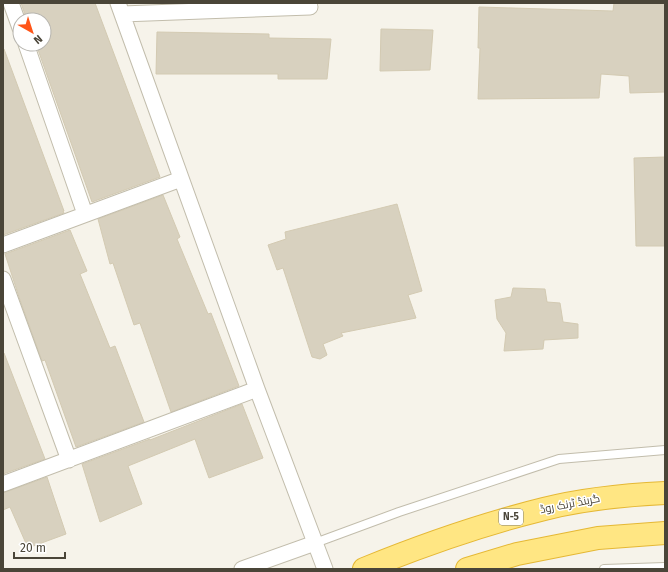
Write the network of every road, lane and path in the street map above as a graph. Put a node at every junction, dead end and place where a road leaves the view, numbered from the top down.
1 (310, 7) dead end
2 (120, 8) edge
3 (29, 52) edge
4 (180, 179) junction
5 (85, 214) junction
6 (3, 245) edge
7 (3, 279) edge
8 (258, 389) junction
9 (665, 450) edge
10 (69, 460) junction
11 (3, 484) edge
12 (665, 493) edge
13 (665, 533) edge
14 (315, 543) junction
15 (665, 567) edge
16 (242, 569) edge
17 (325, 569) edge
18 (364, 569) edge
19 (467, 569) edge
20 (604, 569) edge

1 - 2 street
2 - 4 street
3 - 5 street
4 - 5 street
4 - 8 street
5 - 6 street
7 - 10 street
8 - 10 street
8 - 14 street
9 - 14 lane
10 - 11 street
12 - 18 highway, گرینڈ ٹرنک روڈ / N-5
13 - 19 highway
14 - 16 street
14 - 17 street
15 - 20 lane

